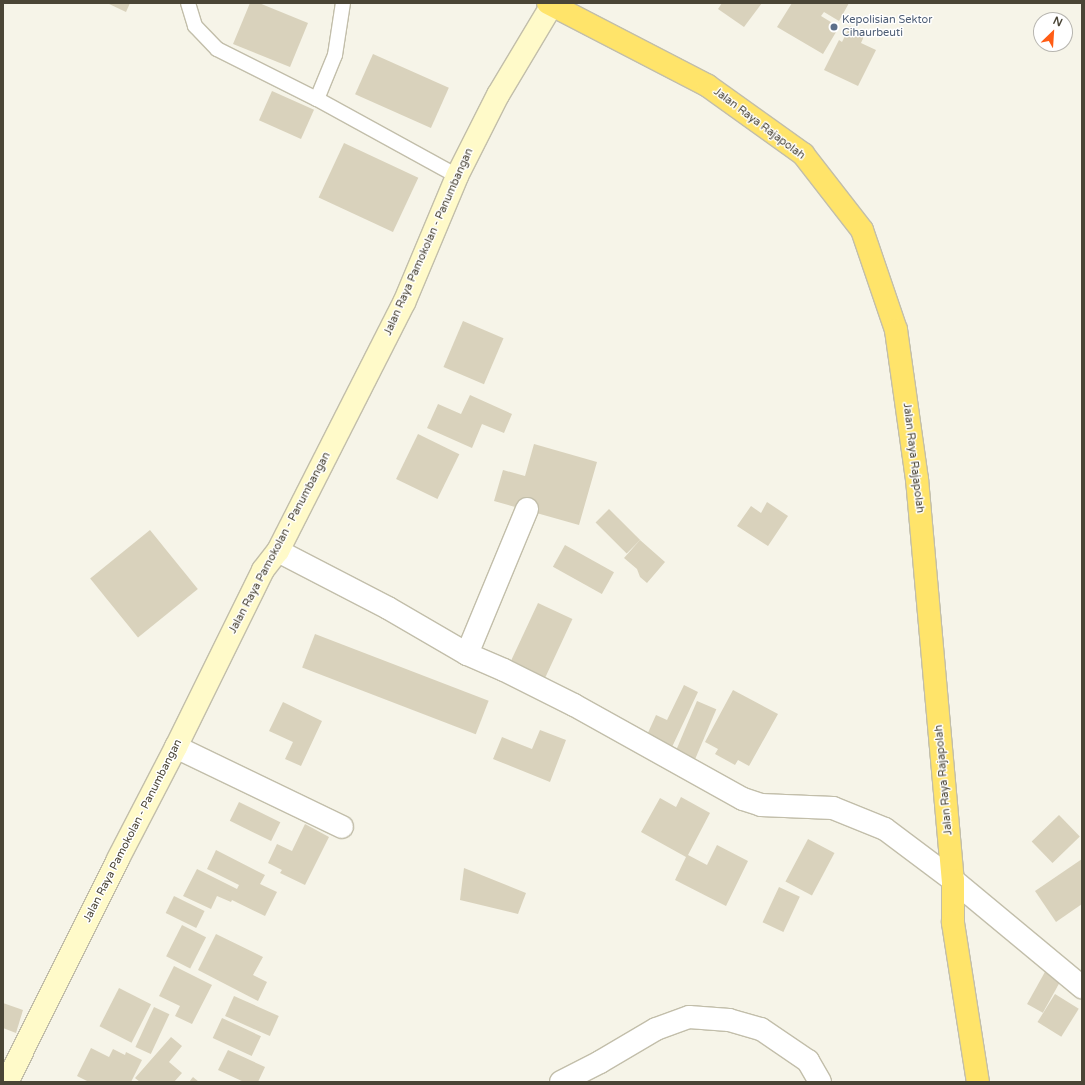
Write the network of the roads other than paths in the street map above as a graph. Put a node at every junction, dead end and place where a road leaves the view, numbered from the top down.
1 (188, 3) edge
2 (343, 3) edge
3 (551, 4) edge
4 (317, 99) junction
5 (457, 176) junction
6 (527, 509) dead end
7 (278, 551) junction
8 (467, 654) junction
9 (176, 747) junction
10 (342, 827) dead end
11 (953, 880) junction
12 (1082, 987) edge
13 (6, 1082) edge
14 (561, 1082) edge
15 (820, 1082) edge
16 (978, 1082) edge

1 - 4 lane
2 - 4 lane
3 - 5 main road, Jalan Raya Pamokolan - Panumbangan
3 - 11 highway, Jalan Raya Rajapolah
4 - 5 lane
5 - 7 main road, Jalan Raya Pamokolan - Panumbangan
6 - 8 street
7 - 8 street
7 - 9 main road, Jalan Raya Pamokolan - Panumbangan
8 - 11 street
9 - 10 street
9 - 13 main road, Jalan Raya Pamokolan - Panumbangan
11 - 12 street
11 - 16 highway, Jalan Raya Rajapolah
14 - 15 street

